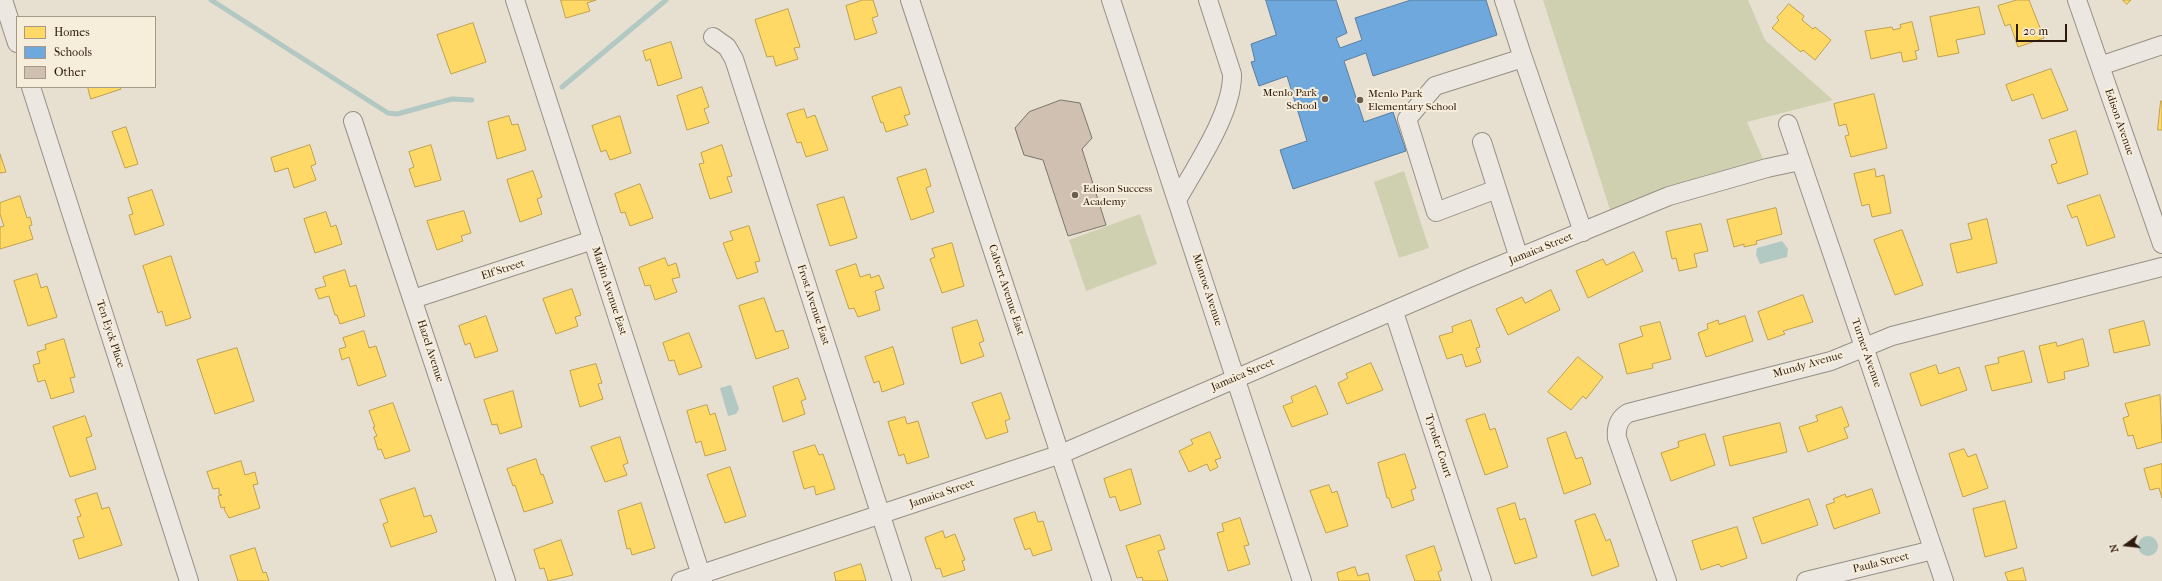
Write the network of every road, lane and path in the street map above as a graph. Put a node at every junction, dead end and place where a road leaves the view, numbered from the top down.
1 (3, 0) edge
2 (515, 0) edge
3 (910, 0) edge
4 (1111, 0) edge
5 (1208, 0) edge
6 (1504, 0) edge
7 (2077, 0) edge
8 (714, 37) dead end
9 (16, 40) edge
10 (2162, 45) edge
11 (1523, 58) junction
12 (2100, 66) junction
13 (31, 88) edge
14 (353, 121) dead end
15 (1788, 124) dead end
16 (1482, 142) dead end
17 (1800, 161) junction
18 (1497, 189) junction
19 (1177, 200) junction
20 (1582, 232) junction
21 (593, 240) junction
22 (2162, 244) edge
23 (1519, 258) junction
24 (2162, 267) edge
25 (413, 299) junction
26 (1394, 312) junction
27 (1864, 347) junction
28 (1236, 378) junction
29 (1061, 454) junction
30 (880, 515) junction
31 (1933, 550) junction
32 (702, 578) edge
33 (189, 581) edge
34 (506, 581) edge
35 (681, 581) edge
36 (902, 581) edge
37 (1102, 581) edge
38 (1302, 581) edge
39 (1482, 581) edge
40 (1667, 581) edge
41 (1806, 581) edge
42 (1944, 581) edge

1 - 9 street
2 - 21 street, Marlin Avenue East
3 - 29 street, Calvert Avenue East
4 - 19 street, Monroe Avenue
5 - 19 street
6 - 11 street
7 - 12 street, Edison Avenue
8 - 30 street, Frost Avenue East
10 - 12 street
11 - 18 street
11 - 20 street
12 - 22 street, Edison Avenue
13 - 33 street, Ten Eyck Place
14 - 25 street, Hazel Avenue
15 - 17 street, Turner Avenue
16 - 18 street
17 - 20 street, Jamaica Street
17 - 27 street, Turner Avenue
18 - 23 street
19 - 28 street, Monroe Avenue
20 - 23 street, Jamaica Street
21 - 25 street, Elf Street
21 - 32 street, Marlin Avenue East
23 - 26 street, Jamaica Street
24 - 27 street, Mundy Avenue
25 - 34 street, Hazel Avenue
26 - 28 street, Jamaica Street
26 - 39 street, Tyroler Court
27 - 31 street, Turner Avenue
27 - 40 street, Mundy Avenue
28 - 29 street, Jamaica Street
28 - 38 street, Monroe Avenue
29 - 30 street, Jamaica Street
29 - 37 street, Calvert Avenue East
30 - 32 street, Jamaica Street
30 - 36 street, Frost Avenue East
31 - 41 street, Paula Street
31 - 42 street, Turner Avenue
32 - 35 street, Jamaica Street

